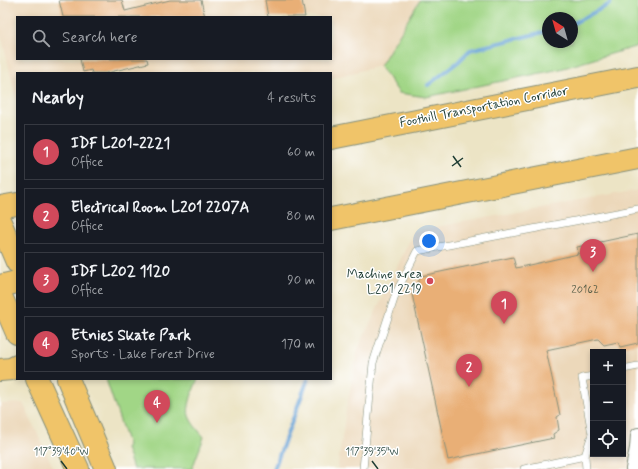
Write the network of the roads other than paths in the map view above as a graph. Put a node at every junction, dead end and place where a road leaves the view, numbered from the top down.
1 (638, 77) edge
2 (332, 138) edge
3 (638, 158) edge
4 (16, 204) edge
5 (0, 207) edge
6 (638, 209) edge
7 (335, 218) edge
8 (0, 222) edge
9 (16, 260) edge
10 (16, 282) edge
11 (0, 286) edge
12 (0, 294) edge
13 (16, 331) edge
14 (16, 366) edge
15 (638, 366) edge
16 (626, 369) edge
17 (0, 370) edge
18 (590, 377) edge
19 (37, 380) edge
20 (68, 380) edge
21 (638, 435) edge
22 (585, 456) junction
23 (78, 469) edge
24 (106, 469) edge
25 (363, 469) edge
26 (524, 469) edge
27 (586, 469) edge
28 (633, 469) edge

1 - 2 main road, Foothill Transportation Corridor
3 - 7 main road
4 - 5 main road
6 - 25 lane
8 - 9 main road
10 - 11 main road
12 - 13 main road
14 - 17 main road
15 - 16 lane
18 - 22 lane
19 - 23 main road
20 - 24 main road
21 - 28 street
22 - 26 lane
22 - 27 lane

